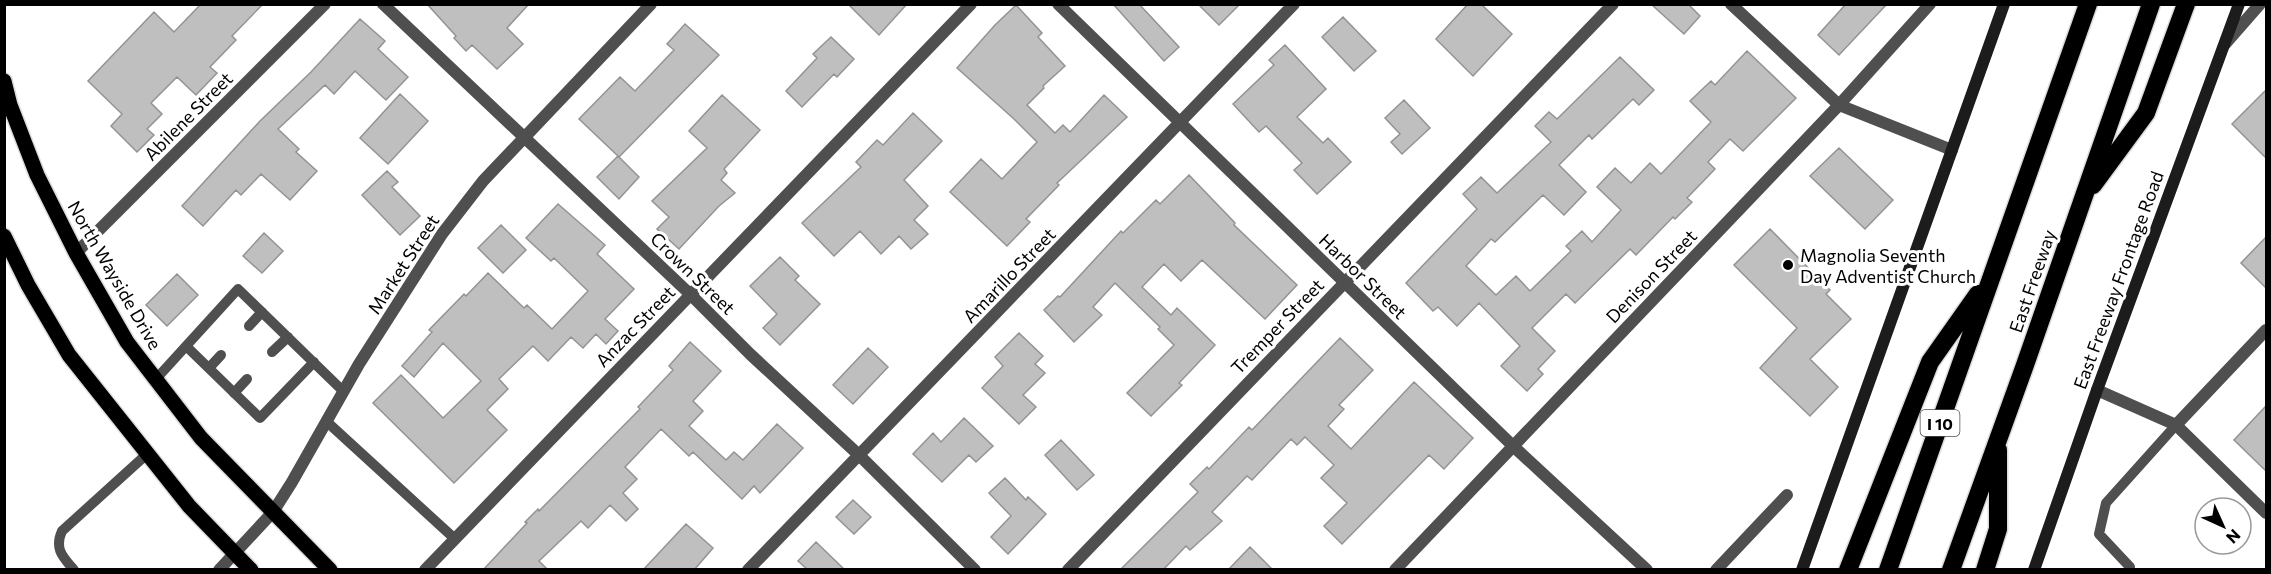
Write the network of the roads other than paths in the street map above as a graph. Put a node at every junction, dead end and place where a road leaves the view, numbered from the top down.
1 (325, 4) edge
2 (383, 4) edge
3 (651, 4) edge
4 (971, 4) edge
5 (1058, 4) edge
6 (1294, 4) edge
7 (1612, 4) edge
8 (1731, 4) edge
9 (1930, 4) edge
10 (2004, 4) edge
11 (2088, 4) edge
12 (2151, 4) edge
13 (2186, 4) edge
14 (2239, 4) edge
15 (2260, 4) edge
16 (2223, 45) junction
17 (4, 81) edge
18 (1839, 105) junction
19 (1180, 124) junction
20 (524, 139) junction
21 (1952, 150) junction
22 (2081, 201) junction
23 (4, 236) edge
24 (76, 253) junction
25 (1991, 276) junction
26 (1344, 282) junction
27 (691, 295) junction
28 (262, 312) junction
29 (249, 326) dead end
30 (2266, 330) edge
31 (288, 337) junction
32 (186, 346) junction
33 (273, 352) dead end
34 (221, 355) dead end
35 (314, 363) junction
36 (209, 368) junction
37 (156, 379) junction
38 (247, 379) dead end
39 (2097, 390) junction
40 (343, 391) junction
41 (234, 393) junction
42 (326, 421) junction
43 (2176, 425) junction
44 (1998, 437) junction
45 (1513, 446) junction
46 (147, 454) junction
47 (860, 456) junction
48 (1787, 495) dead end
49 (273, 512) junction
50 (2266, 513) edge
51 (455, 539) junction
52 (235, 554) junction
53 (2130, 567) dead end
54 (74, 570) edge
55 (219, 570) edge
56 (251, 570) edge
57 (330, 570) edge
58 (425, 570) edge
59 (748, 570) edge
60 (975, 570) edge
61 (1068, 570) edge
62 (1395, 570) edge
63 (1647, 570) edge
64 (1716, 570) edge
65 (1802, 570) edge
66 (1848, 570) edge
67 (1888, 570) edge
68 (1951, 570) edge
69 (1985, 570) edge
70 (2034, 570) edge

1 - 24 street, Abilene Street
2 - 20 street, Crown Street
3 - 20 street, Market Street
4 - 27 street, Anzac Street
5 - 19 street, Harbor Street
6 - 19 street, Amarillo Street
7 - 26 street, Tremper Street
8 - 18 street
9 - 18 street, Denison Street
10 - 21 main road
11 - 25 highway, I 10
12 - 22 highway, East Freeway
13 - 22 highway
14 - 16 main road, East Freeway Frontage Road
15 - 16 street
16 - 39 main road, East Freeway Frontage Road
17 - 24 main road, North Wayside Drive
18 - 21 street
18 - 45 street, Denison Street
19 - 26 street, Harbor Street
19 - 47 street, Amarillo Street
20 - 27 street, Crown Street
20 - 40 street, Market Street
21 - 65 main road
22 - 44 highway, East Freeway
23 - 46 main road
24 - 37 main road, North Wayside Drive
25 - 66 highway
25 - 67 highway, I 10
26 - 45 street, Harbor Street
26 - 61 street, Tremper Street
27 - 47 street, Crown Street
27 - 51 street, Anzac Street
28 - 29 lane
28 - 31 lane
28 - 32 lane
30 - 43 street
31 - 33 lane
31 - 35 lane
32 - 36 lane
32 - 37 lane
34 - 36 lane
35 - 40 lane
35 - 41 lane
36 - 41 lane
37 - 49 main road, North Wayside Drive
38 - 41 lane
39 - 43 street
39 - 70 main road, East Freeway Frontage Road
40 - 42 street, Market Street
42 - 49 street, Market Street
42 - 51 lane
43 - 50 street
43 - 53 lane
44 - 68 highway, East Freeway
44 - 69 highway
45 - 62 street, Denison Street
45 - 63 street, Harbor Street
46 - 52 main road
46 - 54 lane
47 - 59 street, Amarillo Street
47 - 60 street, Crown Street
48 - 64 street
49 - 52 street, Market Street
49 - 57 main road, North Wayside Drive
51 - 58 street, Anzac Street
52 - 55 street, Market Street
52 - 56 main road

